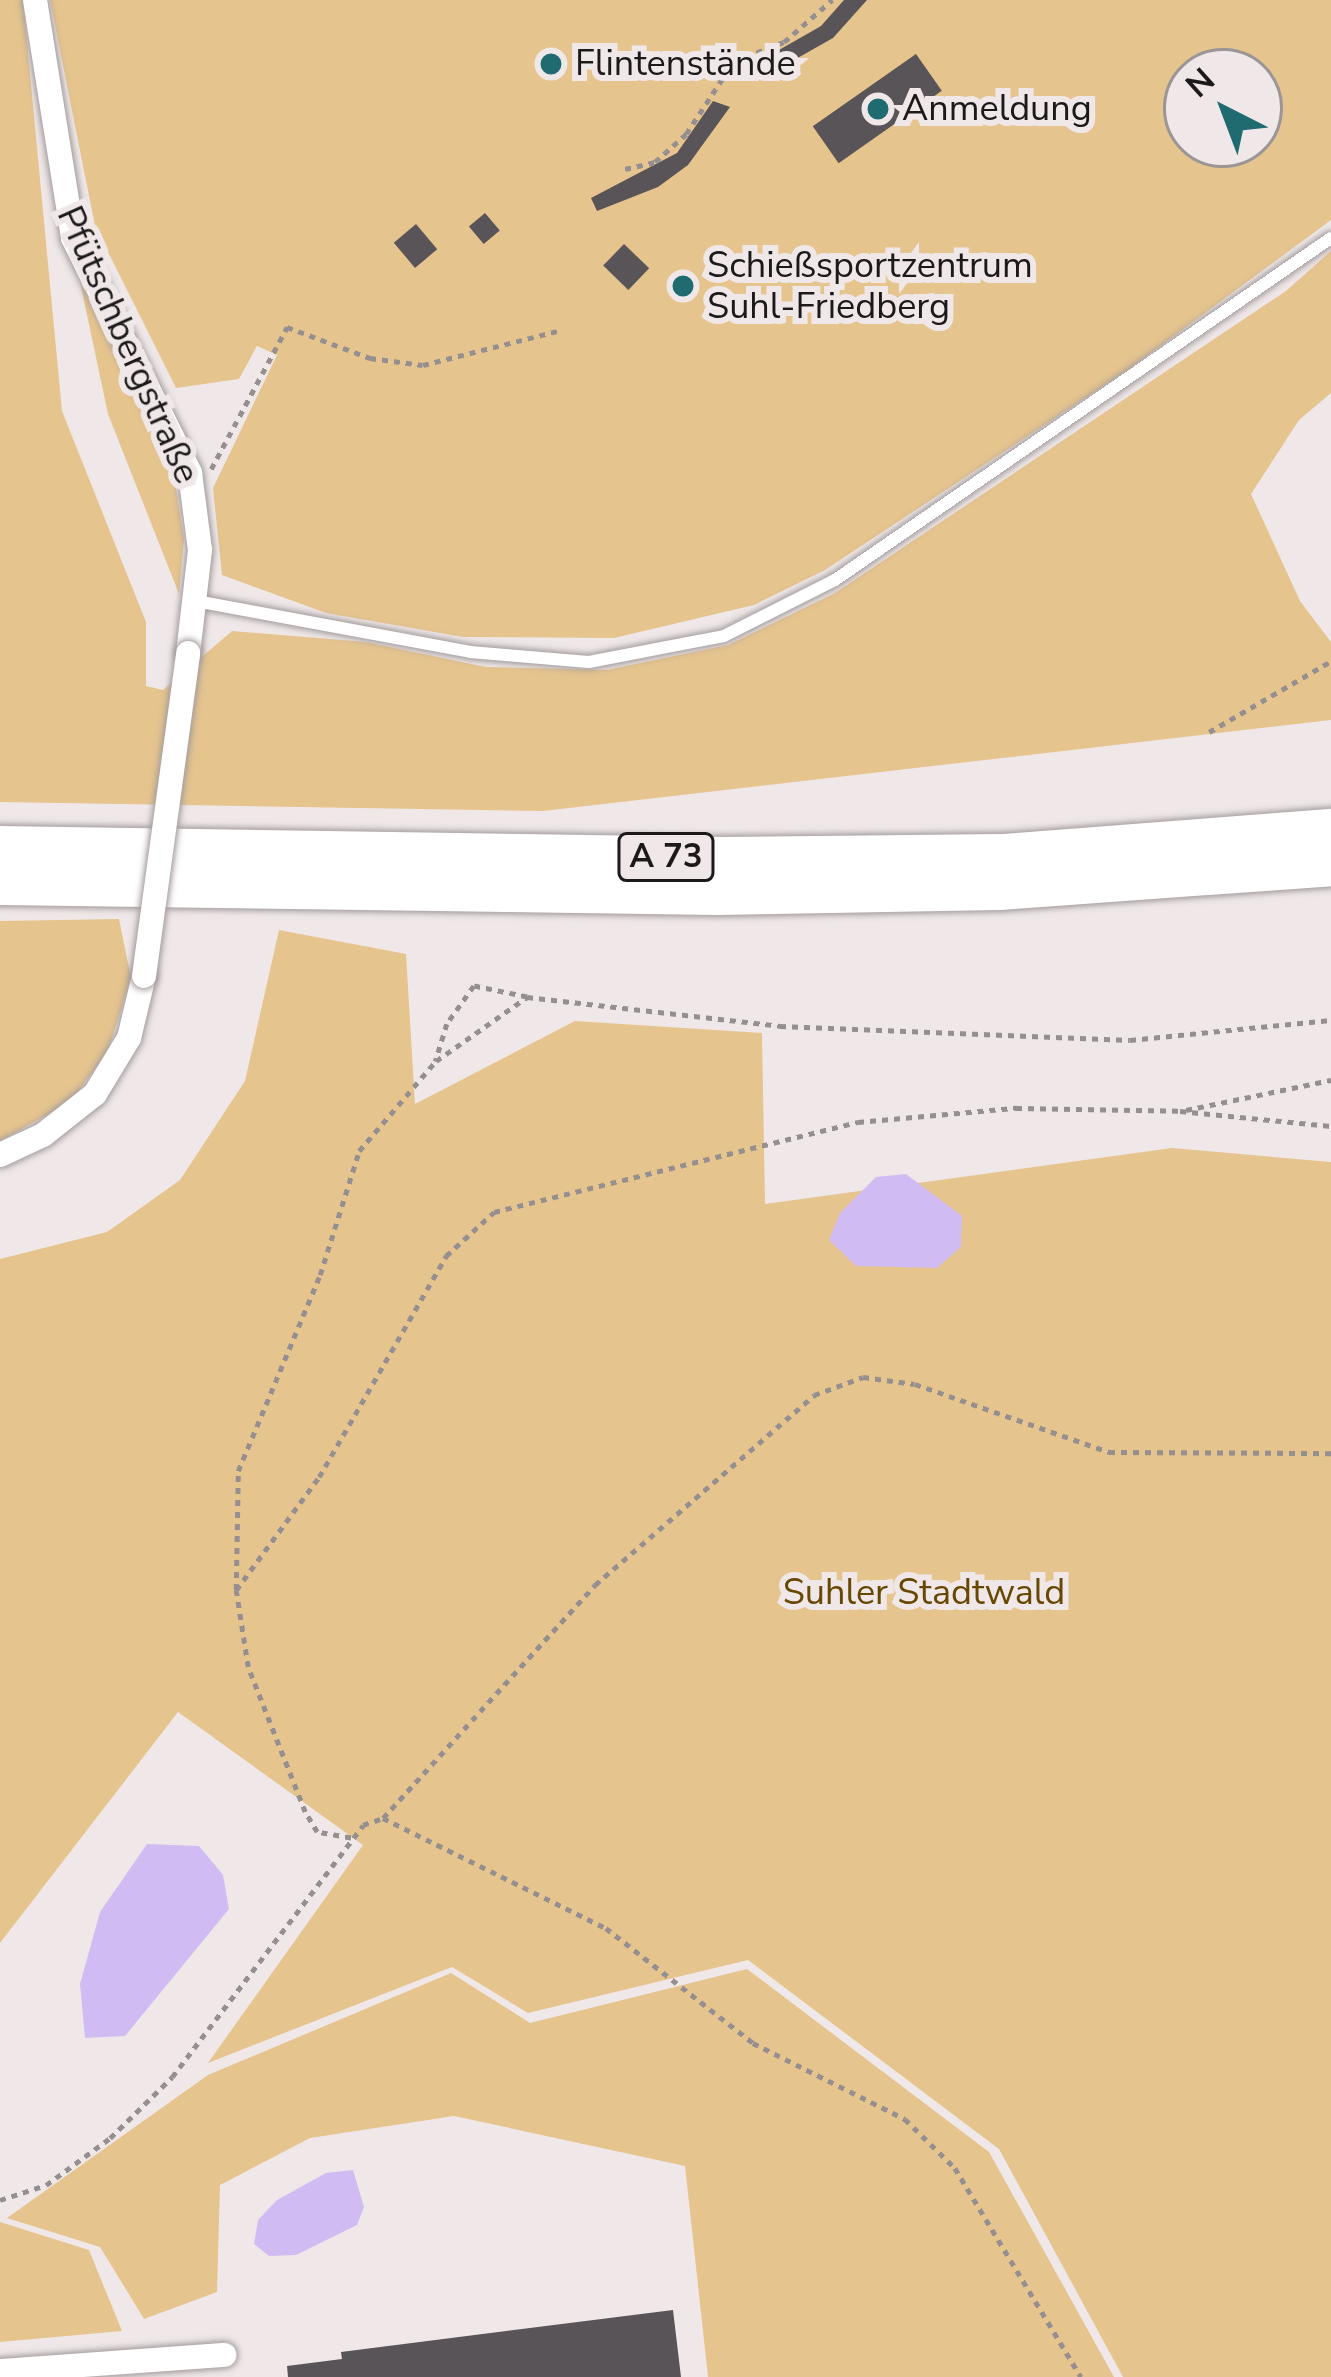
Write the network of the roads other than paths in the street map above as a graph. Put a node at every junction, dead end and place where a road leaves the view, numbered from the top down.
1 (35, 0) edge
2 (1331, 238) edge
3 (196, 601) junction
4 (1331, 830) edge
5 (0, 847) edge
6 (1331, 865) edge
7 (0, 884) edge
8 (0, 1155) edge
9 (224, 2355) dead end
10 (0, 2371) edge

1 - 3 street, Pfütschbergstraße
2 - 3 lane
3 - 8 street, Pfütschbergstraße, bridge
4 - 5 highway, A 73
6 - 7 highway, A 73
9 - 10 street

